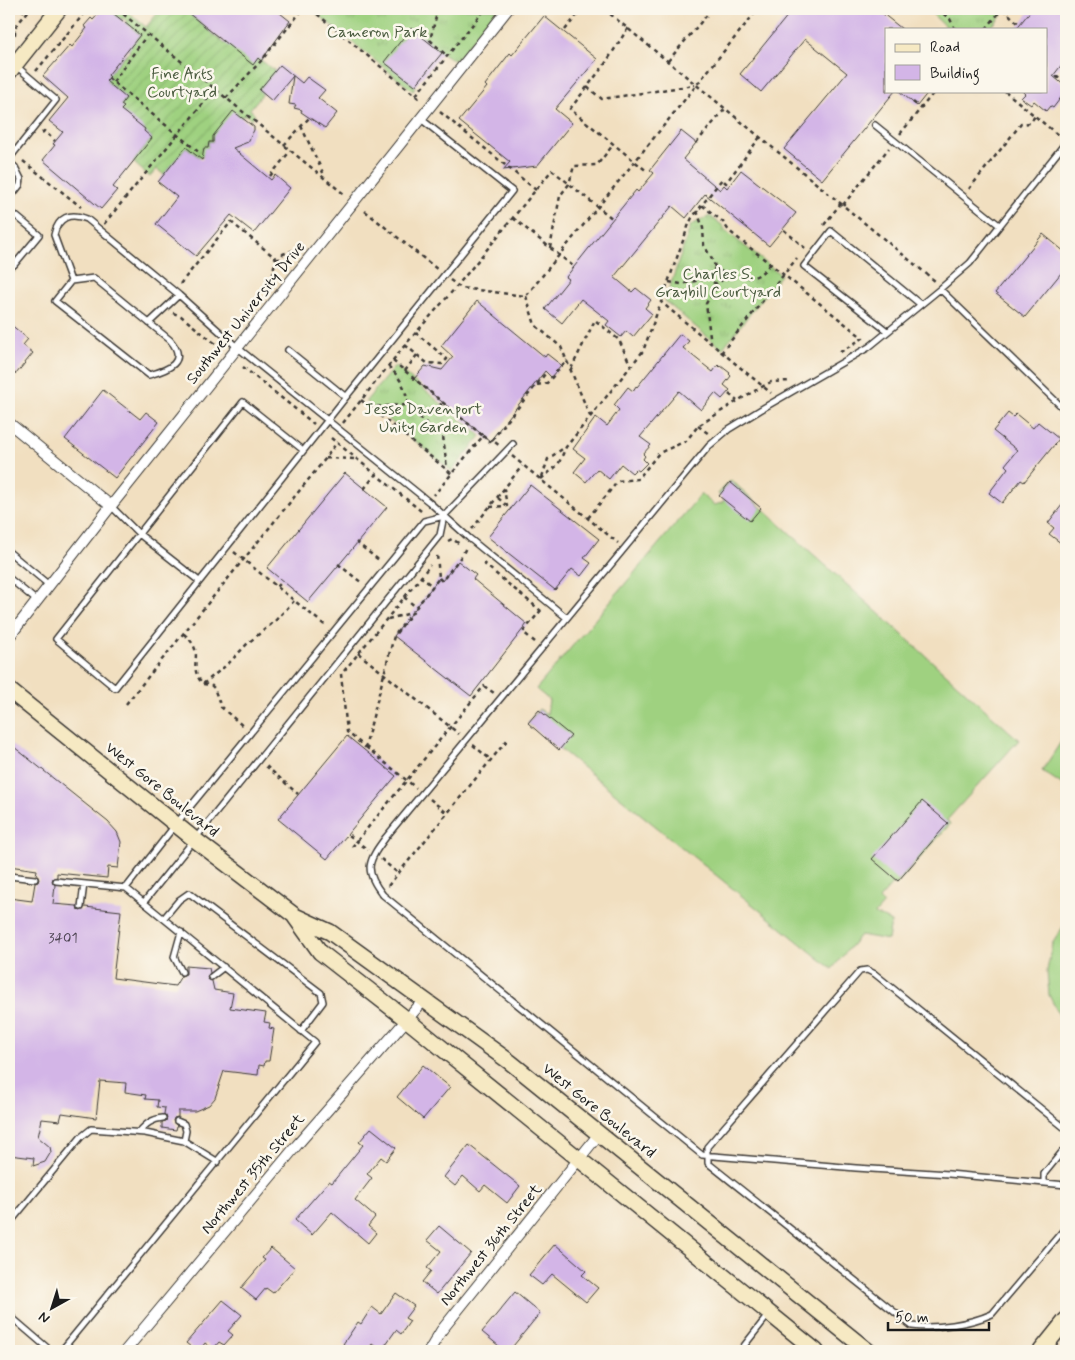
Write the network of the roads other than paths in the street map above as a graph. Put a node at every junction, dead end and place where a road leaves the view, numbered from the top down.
1 (59, 9) edge
2 (508, 9) edge
3 (12, 68) edge
4 (421, 119) junction
5 (875, 125) dead end
6 (1066, 142) edge
7 (9, 160) edge
8 (9, 199) edge
9 (9, 210) edge
10 (999, 225) junction
11 (9, 260) edge
12 (71, 281) junction
13 (940, 289) junction
14 (179, 295) junction
15 (920, 304) junction
16 (149, 323) junction
17 (886, 332) junction
18 (238, 348) junction
19 (288, 350) dead end
20 (346, 397) junction
21 (1066, 412) edge
22 (327, 420) junction
23 (9, 423) edge
24 (513, 444) dead end
25 (303, 450) junction
26 (111, 506) junction
27 (444, 516) junction
28 (138, 534) junction
29 (9, 552) edge
30 (9, 578) edge
31 (199, 581) junction
32 (49, 585) junction
33 (36, 601) junction
34 (567, 618) junction
35 (10, 633) edge
36 (9, 690) edge
37 (176, 824) junction
38 (194, 839) junction
39 (9, 876) edge
40 (36, 879) dead end
41 (56, 881) dead end
42 (84, 884) junction
43 (126, 888) junction
44 (144, 902) junction
45 (81, 907) dead end
46 (295, 916) junction
47 (164, 918) junction
48 (181, 932) junction
49 (224, 967) junction
50 (182, 972) dead end
51 (211, 977) dead end
52 (424, 1000) junction
53 (406, 1019) junction
54 (301, 1031) junction
55 (163, 1118) dead end
56 (177, 1120) dead end
57 (1066, 1129) edge
58 (139, 1132) junction
59 (599, 1134) junction
60 (184, 1141) junction
61 (1066, 1147) edge
62 (707, 1156) junction
63 (579, 1159) junction
64 (218, 1162) junction
65 (1044, 1182) junction
66 (1066, 1185) edge
67 (9, 1224) edge
68 (1066, 1227) edge
69 (769, 1314) junction
70 (9, 1315) edge
71 (1066, 1320) edge
72 (51, 1351) edge
73 (61, 1351) edge
74 (125, 1351) edge
75 (429, 1351) edge
76 (740, 1351) edge
77 (816, 1351) edge
78 (868, 1351) edge
79 (1041, 1351) edge

1 - 3 main road
2 - 4 street, Southwest University Drive
3 - 7 lane
4 - 18 street, Southwest University Drive
4 - 20 lane
5 - 10 lane
6 - 10 lane
7 - 8 lane
9 - 11 lane
10 - 13 lane
12 - 14 lane
12 - 16 lane
12 - 16 lane
13 - 15 lane
13 - 21 lane
14 - 16 lane
14 - 18 lane
15 - 17 lane
15 - 17 lane
17 - 34 lane
18 - 22 lane
18 - 26 street, Southwest University Drive
19 - 20 lane
20 - 22 lane
22 - 25 lane
22 - 27 lane
23 - 26 street
24 - 27 lane
25 - 28 lane
25 - 31 lane
26 - 28 lane
26 - 32 street, Southwest University Drive
27 - 34 lane
27 - 37 lane
27 - 38 lane
28 - 31 lane
28 - 31 lane
29 - 32 lane
30 - 33 lane
32 - 33 street, Southwest University Drive
33 - 35 street, Southwest University Drive
34 - 62 lane
36 - 37 main road, West Gore Boulevard
37 - 38 main road, West Gore Boulevard
37 - 43 lane
38 - 44 lane
38 - 46 main road, West Gore Boulevard
39 - 40 lane
41 - 42 lane
42 - 43 lane
42 - 45 lane
43 - 44 lane
44 - 47 lane
46 - 52 main road, West Gore Boulevard
46 - 53 main road, West Gore Boulevard
47 - 48 lane
47 - 54 lane
48 - 49 lane
48 - 50 lane
49 - 51 lane
49 - 54 lane
52 - 53 street, Northwest 35th Street
52 - 59 main road, West Gore Boulevard
53 - 63 main road, West Gore Boulevard
53 - 74 street, Northwest 35th Street
54 - 64 lane
55 - 58 lane
56 - 60 lane
57 - 62 lane
58 - 60 lane
58 - 67 lane
59 - 63 street, Northwest 36th Street
59 - 78 main road, West Gore Boulevard
60 - 64 lane
61 - 65 lane
62 - 65 lane
62 - 68 lane
63 - 69 main road, West Gore Boulevard
63 - 75 street, Northwest 36th Street
64 - 73 lane
65 - 66 lane
69 - 76 lane
69 - 77 main road, West Gore Boulevard
70 - 72 lane
71 - 79 main road

